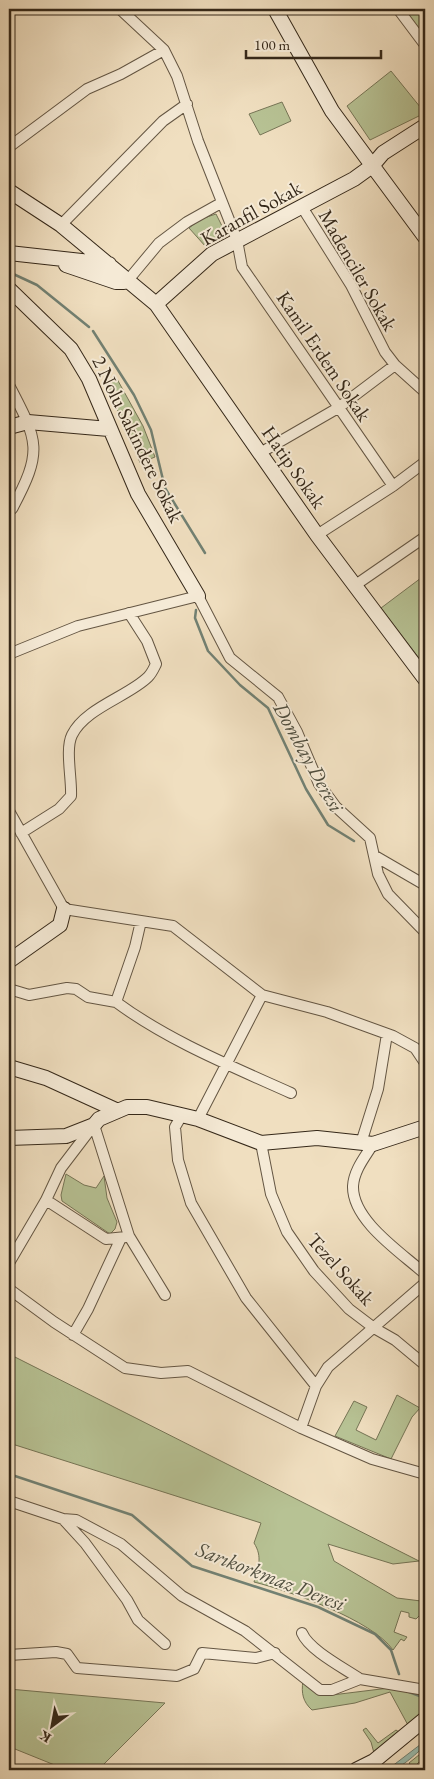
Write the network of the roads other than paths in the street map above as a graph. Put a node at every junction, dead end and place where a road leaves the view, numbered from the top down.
1 (120, 9) edge
2 (274, 9) edge
3 (398, 9) edge
4 (425, 45) edge
5 (164, 50) junction
6 (187, 104) junction
7 (425, 126) edge
8 (9, 147) edge
9 (372, 166) junction
10 (9, 190) edge
11 (221, 204) junction
12 (302, 208) junction
13 (61, 224) junction
14 (425, 237) edge
15 (237, 240) junction
16 (9, 253) edge
17 (49, 259) junction
18 (109, 264) junction
19 (129, 280) junction
20 (9, 289) edge
21 (156, 304) junction
22 (395, 365) junction
23 (9, 385) edge
24 (425, 392) edge
25 (338, 408) junction
26 (28, 422) junction
27 (9, 427) edge
28 (109, 429) junction
29 (260, 453) junction
30 (425, 462) edge
31 (393, 486) junction
32 (12, 509) dead end
33 (317, 535) junction
34 (425, 537) edge
35 (354, 586) junction
36 (198, 596) junction
37 (129, 614) junction
38 (9, 654) edge
39 (425, 679) edge
40 (9, 811) edge
41 (21, 833) junction
42 (375, 856) junction
43 (425, 885) edge
44 (64, 909) junction
45 (141, 921) junction
46 (425, 932) edge
47 (9, 961) edge
48 (9, 989) edge
49 (262, 995) junction
50 (116, 1002) junction
51 (387, 1034) junction
52 (425, 1063) edge
53 (226, 1064) junction
54 (9, 1067) edge
55 (291, 1093) dead end
56 (116, 1110) junction
57 (182, 1116) junction
58 (198, 1119) junction
59 (94, 1125) junction
60 (425, 1127) edge
61 (9, 1138) edge
62 (367, 1143) junction
63 (261, 1144) junction
64 (46, 1200) junction
65 (125, 1237) junction
66 (9, 1263) edge
67 (425, 1274) edge
68 (425, 1283) edge
69 (9, 1289) edge
70 (165, 1295) dead end
71 (374, 1328) junction
72 (73, 1335) junction
73 (425, 1365) edge
74 (316, 1386) junction
75 (301, 1428) junction
76 (425, 1474) edge
77 (9, 1501) edge
78 (63, 1519) junction
79 (302, 1633) dead end
80 (165, 1644) dead end
81 (275, 1653) junction
82 (9, 1655) edge
83 (360, 1678) junction
84 (425, 1690) edge
85 (425, 1720) edge
86 (356, 1770) edge

1 - 5 street
2 - 9 street
3 - 4 street
5 - 6 street, Kamil Erdem Sokak
5 - 8 street
6 - 11 street, Kamil Erdem Sokak
6 - 13 street
7 - 9 street, Karanfil Sokak
9 - 12 street, Karanfil Sokak
9 - 14 street
10 - 13 street, Hatip Sokak
11 - 15 street, Kamil Erdem Sokak
11 - 19 street
12 - 15 street, Karanfil Sokak
12 - 22 street, Madenciler Sokak
13 - 18 street, Hatip Sokak
15 - 21 street, Karanfil Sokak
15 - 25 street, Kamil Erdem Sokak
16 - 17 street
17 - 18 street
17 - 19 street
18 - 19 street, Hatip Sokak
19 - 21 street, Hatip Sokak
20 - 28 street, 2 Nolu Sakindere Sokak
21 - 29 street, Hatip Sokak
22 - 24 street, Madenciler Sokak
22 - 25 street
23 - 26 street
25 - 29 street
25 - 31 street, Kamil Erdem Sokak
26 - 27 street
26 - 28 street
26 - 32 street
28 - 36 street, 2 Nolu Sakindere Sokak
29 - 33 street, Hatip Sokak
30 - 31 street
31 - 33 street
33 - 35 street, Hatip Sokak
34 - 35 street
35 - 39 street, Hatip Sokak
36 - 37 street
36 - 42 street
37 - 38 street
37 - 41 street
40 - 41 street
41 - 44 street
42 - 43 street
42 - 46 street
44 - 45 street
44 - 47 street
45 - 49 street
45 - 50 street
48 - 50 street
49 - 51 street
49 - 53 street
50 - 53 street
51 - 52 street
51 - 62 street
53 - 55 street
53 - 58 street
54 - 56 street
56 - 57 street
56 - 59 street
57 - 58 street
57 - 74 street
58 - 63 street
59 - 61 street
59 - 64 street
59 - 65 street
60 - 62 street
62 - 63 street
62 - 67 street
63 - 71 street, Tezel Sokak
64 - 65 street
64 - 66 street
65 - 70 street
65 - 72 street
68 - 71 street
69 - 72 street
71 - 73 street, Tezel Sokak
71 - 74 street, Tezel Sokak
72 - 75 street
74 - 75 street, Tezel Sokak
75 - 76 street
77 - 78 street
78 - 80 street
78 - 81 street
79 - 83 street
81 - 82 street
81 - 83 street
83 - 84 street
85 - 86 street

